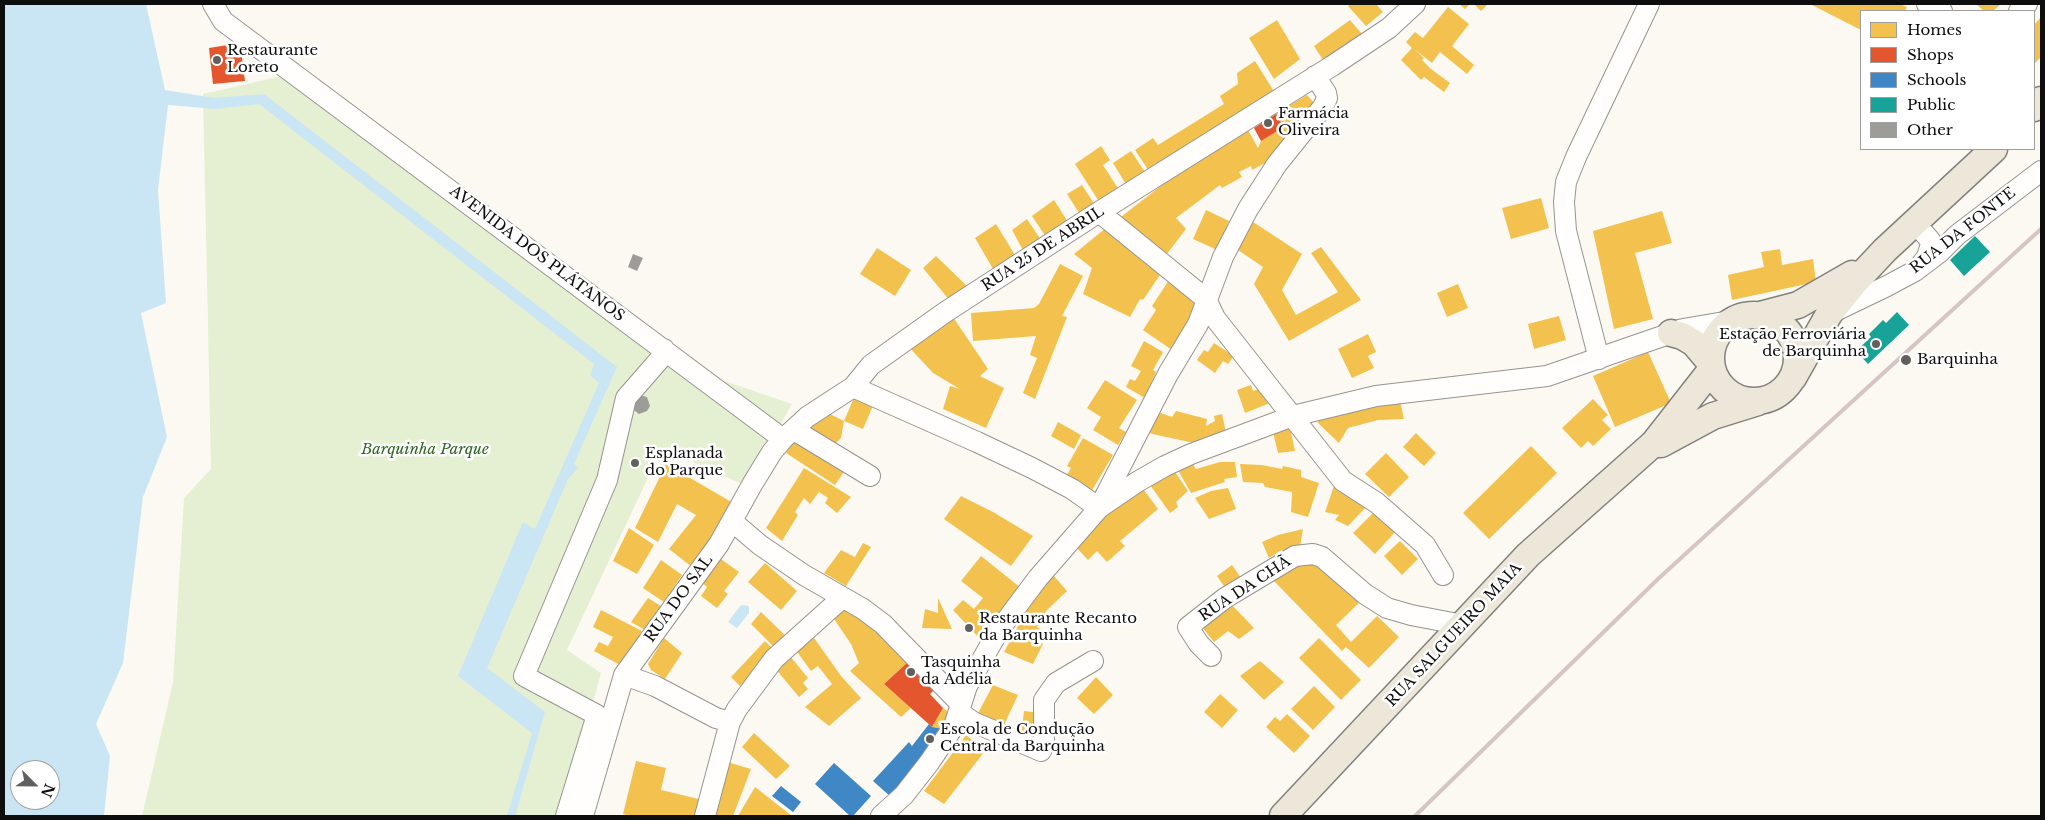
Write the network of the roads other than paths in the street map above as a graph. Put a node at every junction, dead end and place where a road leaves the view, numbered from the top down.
1 (213, 4) edge
2 (1415, 4) edge
3 (1649, 4) edge
4 (1927, 4) edge
5 (1940, 10) edge
6 (1315, 76) junction
7 (1993, 150) edge
8 (2041, 171) edge
9 (1099, 212) junction
10 (1922, 231) junction
11 (1957, 235) junction
12 (1885, 250) junction
13 (1915, 271) junction
14 (1206, 299) junction
15 (1829, 314) junction
16 (1748, 317) junction
17 (1671, 333) junction
18 (664, 350) junction
19 (1599, 359) junction
20 (1711, 366) junction
21 (1793, 378) junction
22 (853, 387) junction
23 (1761, 401) junction
24 (1293, 416) junction
25 (788, 434) junction
26 (1634, 462) junction
27 (870, 476) dead end
28 (1099, 508) junction
29 (733, 522) junction
30 (1443, 575) dead end
31 (842, 598) junction
32 (1463, 625) junction
33 (1199, 642) dead end
34 (1092, 661) dead end
35 (624, 675) junction
36 (960, 708) junction
37 (730, 722) junction
38 (566, 816) edge
39 (584, 816) edge
40 (705, 816) edge
41 (881, 816) edge
42 (1283, 816) edge

1 - 18 street, AVENIDA DOS PLÁTANOS
2 - 6 street, RUA 25 DE ABRIL
3 - 19 street
4 - 5 street
6 - 9 street, RUA 25 DE ABRIL
6 - 14 street
7 - 10 main road
8 - 11 street, RUA DA FONTE
9 - 14 street
9 - 22 street, RUA 25 DE ABRIL
10 - 11 street
10 - 12 main road
10 - 13 street
11 - 13 street, RUA DA FONTE
12 - 15 main road
12 - 16 main road
13 - 15 street, RUA DA FONTE
14 - 24 street
14 - 28 street
15 - 21 main road
16 - 17 street
16 - 20 main road
16 - 21 main road
17 - 19 street
17 - 20 main road
18 - 25 street, AVENIDA DOS PLÁTANOS
18 - 38 street
19 - 24 street
20 - 23 main road
20 - 26 main road, RUA SALGUEIRO MAIA
21 - 23 main road
22 - 25 street, RUA 25 DE ABRIL
22 - 28 street
23 - 26 main road, RUA SALGUEIRO MAIA
24 - 28 street
24 - 30 street
25 - 27 street, AVENIDA DOS PLÁTANOS
25 - 29 street, RUA DO SAL
26 - 32 main road, RUA SALGUEIRO MAIA
28 - 36 street
29 - 31 street
29 - 35 street, RUA DO SAL
31 - 36 street
31 - 37 street
32 - 33 street, RUA DA CHÃ
32 - 42 main road, RUA SALGUEIRO MAIA
34 - 36 street
35 - 37 street
35 - 39 street
36 - 41 street
37 - 40 street

